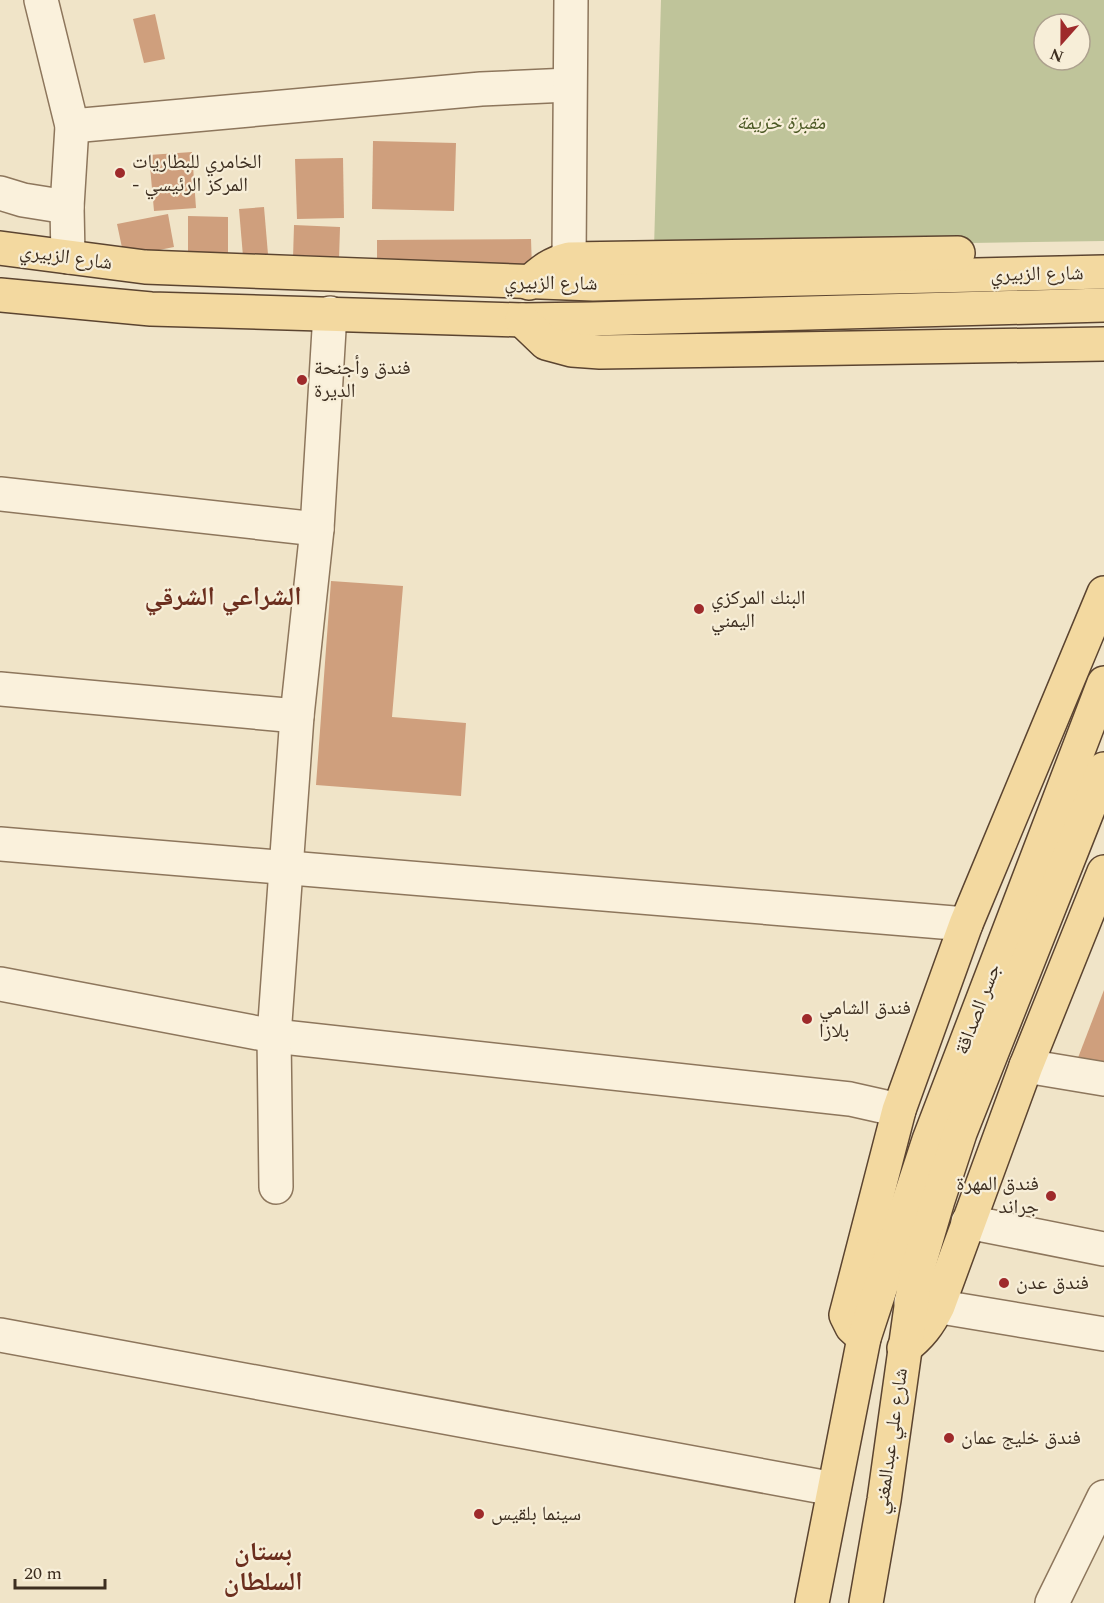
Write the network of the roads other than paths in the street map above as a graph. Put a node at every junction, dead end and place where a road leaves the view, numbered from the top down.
1 (41, 0) edge
2 (571, 0) edge
3 (569, 85) junction
4 (72, 126) junction
5 (0, 192) edge
6 (67, 207) junction
7 (0, 248) edge
8 (1104, 251) edge
9 (68, 257) junction
10 (569, 259) junction
11 (1104, 272) edge
12 (529, 283) junction
13 (0, 295) edge
14 (1104, 305) edge
15 (330, 314) junction
16 (522, 320) junction
17 (1104, 344) edge
18 (0, 494) edge
19 (317, 530) junction
20 (1104, 593) edge
21 (1104, 683) edge
22 (0, 689) edge
23 (297, 716) junction
24 (1104, 769) edge
25 (0, 844) edge
26 (285, 869) junction
27 (1104, 872) edge
28 (966, 924) junction
29 (0, 984) edge
30 (274, 1036) junction
31 (1026, 1066) junction
32 (1104, 1078) edge
33 (899, 1110) junction
34 (276, 1187) dead end
35 (968, 1222) junction
36 (1104, 1250) edge
37 (921, 1295) junction
38 (0, 1335) edge
39 (1104, 1335) edge
40 (864, 1338) junction
41 (834, 1490) junction
42 (1104, 1497) edge
43 (812, 1603) edge
44 (866, 1603) edge
45 (1052, 1603) edge

1 - 4 street
2 - 3 street
3 - 4 street
3 - 10 street
4 - 6 street
5 - 6 street
6 - 9 street
7 - 9 main road, شارع الزبيري
8 - 10 main road
9 - 12 main road, شارع الزبيري
10 - 12 main road
11 - 12 main road, شارع الزبيري
13 - 15 main road, شارع الزبيري
14 - 16 main road, شارع الزبيري
15 - 16 main road, شارع الزبيري
15 - 19 street
16 - 17 main road
18 - 19 street
19 - 23 street
20 - 28 main road
21 - 40 main road, جسر الصداقة
22 - 23 street
23 - 26 street
24 - 37 main road, جسر الصداقة
25 - 26 street
26 - 28 street
26 - 30 street
27 - 31 main road
28 - 33 main road
29 - 30 street
30 - 33 street
30 - 34 street
31 - 32 street
31 - 35 main road
33 - 40 main road
35 - 36 street
35 - 37 main road
37 - 39 street
37 - 44 main road, شارع علي عبدالمغني
38 - 41 street
40 - 41 main road, جسر الصداقة
41 - 43 main road, جسر الصداقة
42 - 45 street

